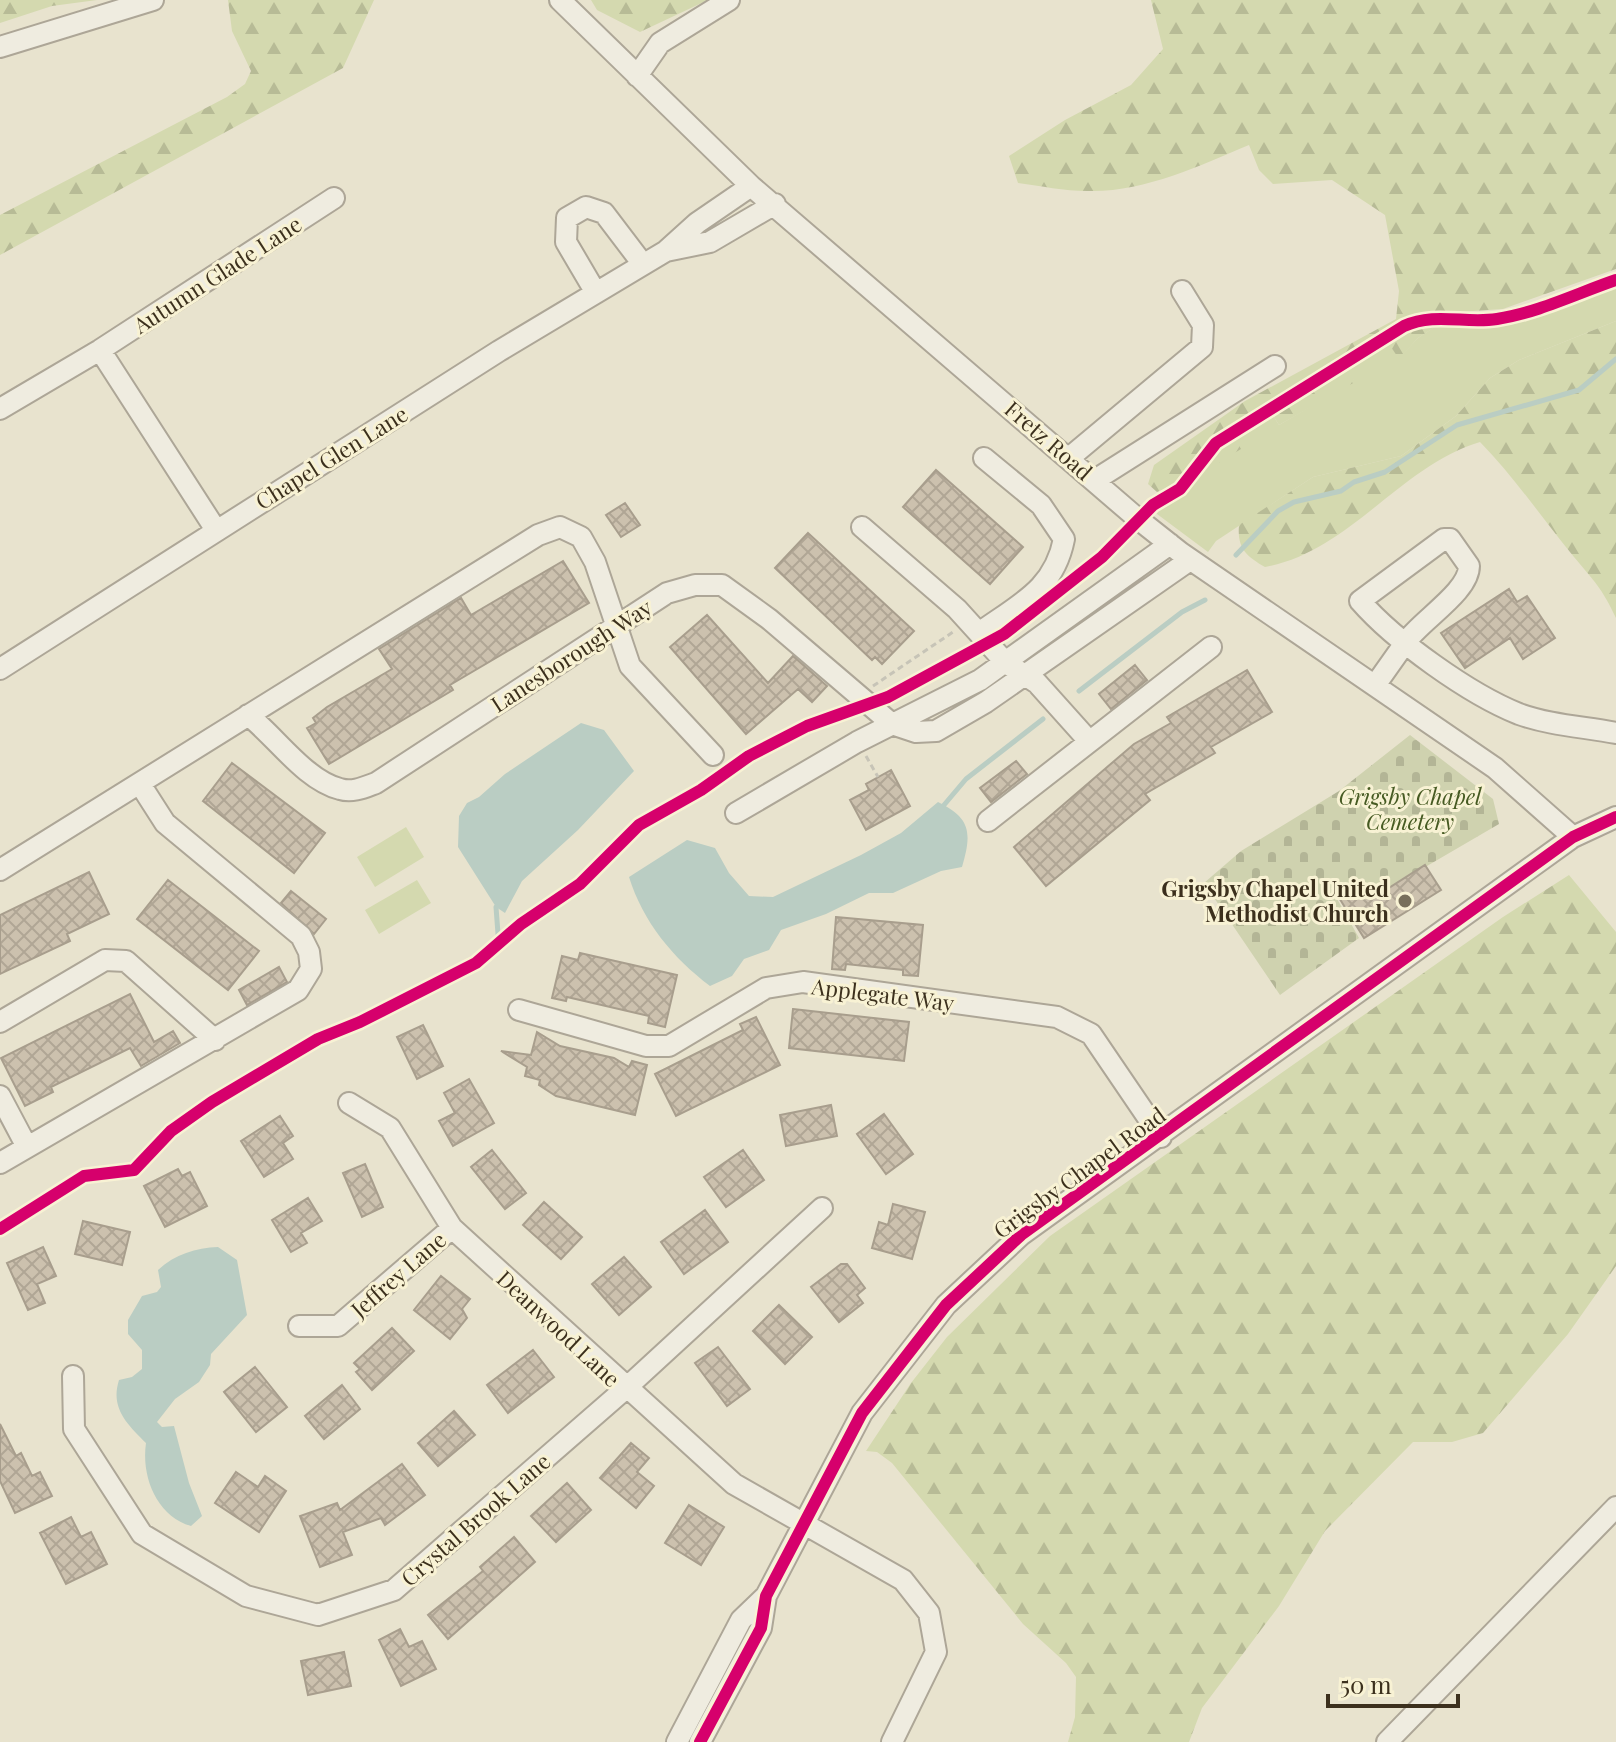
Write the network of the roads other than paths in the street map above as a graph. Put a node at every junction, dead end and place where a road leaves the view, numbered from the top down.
1 (153, 0) edge
2 (560, 0) edge
3 (729, 0) edge
4 (0, 47) edge
5 (637, 76) junction
6 (751, 186) junction
7 (334, 198) dead end
8 (775, 204) junction
9 (666, 251) junction
10 (642, 263) junction
11 (1182, 291) dead end
12 (596, 293) junction
13 (100, 350) junction
14 (1275, 366) dead end
15 (0, 409) edge
16 (984, 458) dead end
17 (1069, 458) junction
18 (1095, 480) junction
19 (862, 527) dead end
20 (216, 530) junction
21 (1170, 544) junction
22 (1190, 560) junction
23 (1094, 599) junction
24 (1107, 617) junction
25 (615, 626) junction
26 (974, 627) junction
27 (1405, 643) junction
28 (1211, 647) dead end
29 (1006, 663) junction
30 (0, 669) edge
31 (1023, 675) junction
32 (1376, 684) junction
33 (248, 715) junction
34 (892, 724) junction
35 (1616, 733) edge
36 (1089, 741) junction
37 (713, 755) dead end
38 (140, 784) junction
39 (736, 813) dead end
40 (1616, 817) edge
41 (988, 821) dead end
42 (1573, 837) junction
43 (0, 870) edge
44 (519, 1010) dead end
45 (0, 1022) edge
46 (215, 1040) junction
47 (0, 1096) edge
48 (349, 1103) dead end
49 (1161, 1137) junction
50 (27, 1147) junction
51 (0, 1163) edge
52 (822, 1208) dead end
53 (452, 1228) junction
54 (299, 1326) dead end
55 (73, 1376) dead end
56 (625, 1389) junction
57 (1616, 1507) edge
58 (804, 1522) junction
59 (766, 1596) junction
60 (677, 1742) edge
61 (700, 1742) edge
62 (892, 1742) edge
63 (1387, 1742) edge

1 - 4 street
2 - 5 street, Fretz Road
3 - 5 street
5 - 6 street, Fretz Road
6 - 8 street, Fretz Road
6 - 9 street, Chapel Glen Lane
7 - 13 street, Autumn Glade Lane
8 - 9 street, Chapel Glen Lane
8 - 17 street, Fretz Road
9 - 10 street, Chapel Glen Lane
10 - 12 street, Chapel Glen Lane
10 - 12 street
11 - 17 street
12 - 20 street, Chapel Glen Lane
13 - 15 street, Autumn Glade Lane
13 - 20 street
14 - 18 street
16 - 26 street
17 - 18 street, Fretz Road
18 - 21 street, Fretz Road
19 - 26 street
20 - 30 street, Chapel Glen Lane
21 - 22 street, Fretz Road
21 - 23 street
22 - 24 street, Lanesborough Way
22 - 32 street, Fretz Road
23 - 24 street
23 - 29 street
24 - 31 street, Lanesborough Way
25 - 33 street, Lanesborough Way
25 - 33 street
25 - 34 street, Lanesborough Way
25 - 37 street
26 - 29 street
27 - 27 street
27 - 32 street
27 - 35 street
28 - 36 street
29 - 31 street
29 - 34 street
31 - 34 street, Lanesborough Way
31 - 36 street
32 - 42 street, Fretz Road
33 - 38 street
34 - 39 street
36 - 41 street
38 - 43 street
38 - 46 street
40 - 42 street, Grigsby Chapel Road
42 - 49 street, Grigsby Chapel Road
44 - 49 street, Applegate Way
45 - 46 street
46 - 50 street
47 - 50 street
48 - 53 street, Deanwood Lane
49 - 58 street, Grigsby Chapel Road
50 - 51 street
52 - 56 street, Crystal Brook Lane
53 - 54 street, Jeffrey Lane
53 - 56 street, Deanwood Lane
55 - 56 street, Crystal Brook Lane
56 - 58 street, Deanwood Lane
57 - 63 street
58 - 59 street, Grigsby Chapel Road
58 - 62 street, Deanwood Lane
59 - 60 street, Grigsby Chapel Road
59 - 61 street, Grigsby Chapel Road

